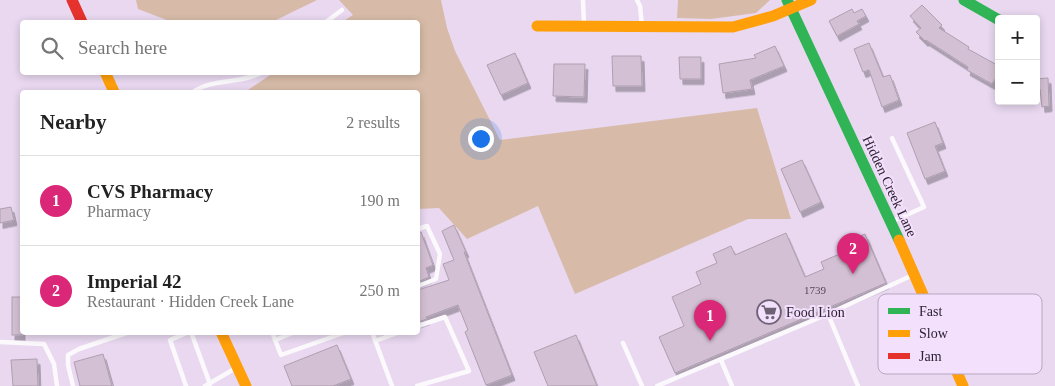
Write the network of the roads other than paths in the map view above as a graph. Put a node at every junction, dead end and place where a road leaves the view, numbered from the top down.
1 (72, 0) edge
2 (583, 0) edge
3 (637, 0) edge
4 (811, 0) edge
5 (964, 0) edge
6 (789, 5) edge
7 (342, 10) dead end
8 (995, 18) edge
9 (81, 20) edge
10 (329, 20) edge
11 (537, 26) dead end
12 (584, 26) junction
13 (642, 28) junction
14 (106, 75) edge
15 (256, 75) edge
16 (113, 90) edge
17 (196, 90) edge
18 (892, 138) dead end
19 (891, 222) junction
20 (420, 229) edge
21 (915, 274) junction
22 (420, 285) edge
23 (924, 294) edge
24 (828, 314) junction
25 (420, 325) edge
26 (121, 335) edge
27 (182, 335) edge
28 (191, 335) edge
29 (222, 335) edge
30 (273, 335) edge
31 (288, 335) edge
32 (338, 335) edge
33 (373, 335) edge
34 (392, 335) edge
35 (275, 340) junction
36 (375, 341) junction
37 (0, 342) edge
38 (623, 343) dead end
39 (721, 360) junction
40 (237, 368) junction
41 (958, 374) edge
42 (215, 380) junction
43 (207, 385) edge
44 (57, 386) edge
45 (73, 386) edge
46 (186, 386) edge
47 (218, 386) edge
48 (246, 386) edge
49 (392, 386) edge
50 (417, 386) edge
51 (642, 386) edge
52 (657, 386) edge
53 (732, 386) edge
54 (858, 386) edge
55 (963, 386) edge

1 - 9 street
2 - 12 lane
3 - 13 lane
4 - 6 street
5 - 8 street
6 - 13 street
6 - 19 street, Hidden Creek Lane
7 - 10 lane
11 - 12 street
12 - 13 street
14 - 16 street
15 - 17 lane
18 - 19 lane
19 - 21 street, Hidden Creek Lane
20 - 22 lane
21 - 23 street, Hidden Creek Lane
21 - 24 lane
24 - 39 lane
24 - 54 lane
25 - 50 lane
26 - 45 lane
27 - 46 lane
28 - 43 lane
29 - 40 street
30 - 35 lane
31 - 35 lane
32 - 35 lane
33 - 36 lane
34 - 36 lane
36 - 49 lane
37 - 44 lane
38 - 51 lane
39 - 52 lane
39 - 53 lane
40 - 42 lane
40 - 48 street
41 - 55 street, Hidden Creek Lane
42 - 43 lane
42 - 47 lane

